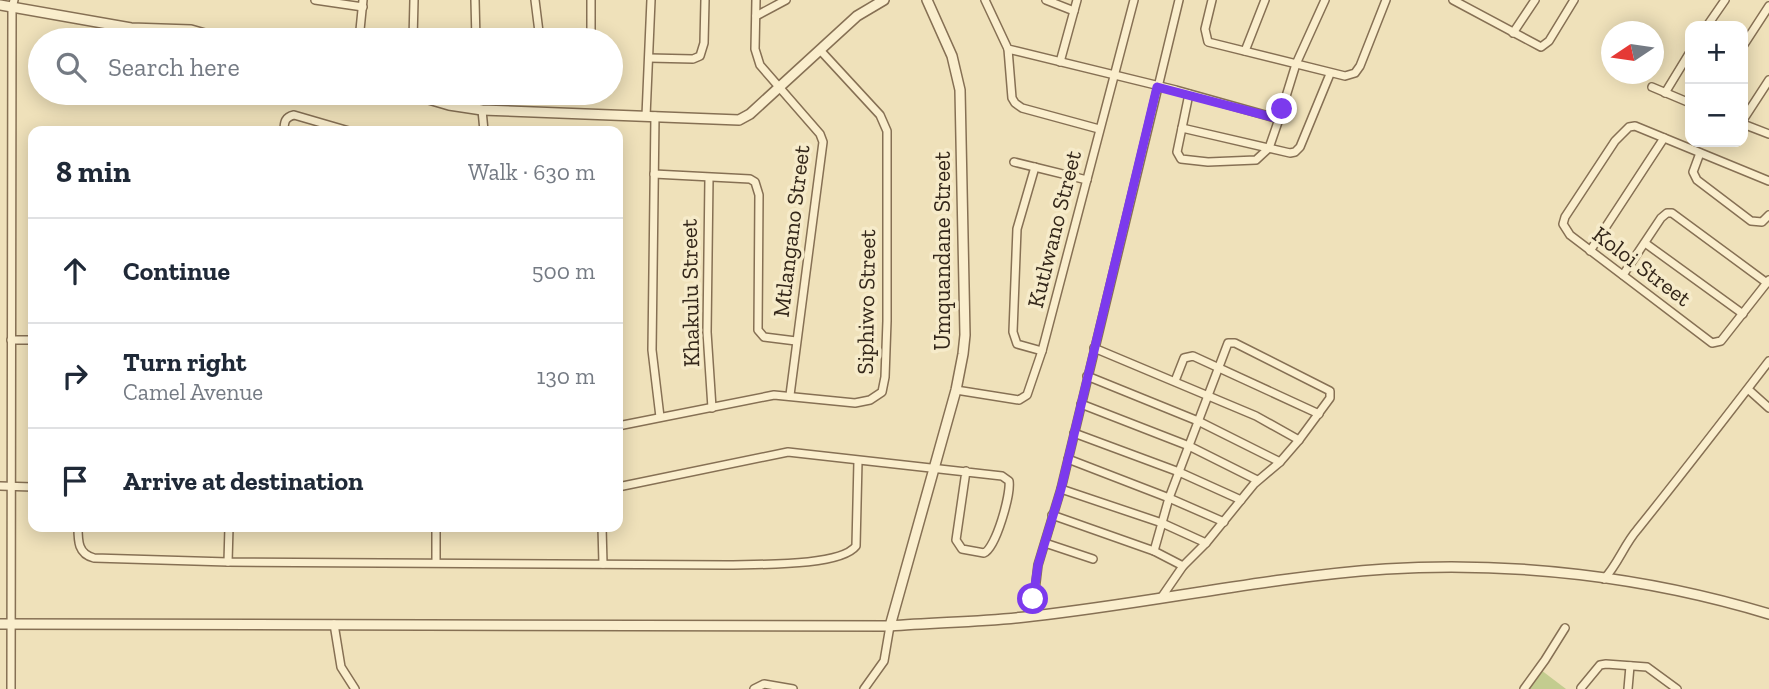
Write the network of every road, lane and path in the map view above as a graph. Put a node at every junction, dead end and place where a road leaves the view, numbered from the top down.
1 (318, 0) edge
2 (414, 0) edge
3 (475, 0) edge
4 (535, 0) edge
5 (591, 0) edge
6 (651, 0) edge
7 (705, 0) edge
8 (756, 0) edge
9 (786, 0) edge
10 (884, 0) edge
11 (927, 0) edge
12 (985, 0) edge
13 (1046, 0) edge
14 (1077, 0) edge
15 (1134, 0) edge
16 (1179, 0) edge
17 (1212, 0) edge
18 (1265, 0) edge
19 (1325, 0) edge
20 (1386, 0) edge
21 (1453, 0) edge
22 (1535, 0) edge
23 (1574, 0) edge
24 (1725, 0) edge
25 (13, 4) edge
26 (363, 4) edge
27 (0, 5) edge
28 (1769, 5) edge
29 (1074, 10) junction
30 (756, 16) junction
31 (1710, 21) edge
32 (131, 28) edge
33 (360, 28) edge
34 (414, 28) edge
35 (476, 28) edge
36 (538, 28) edge
37 (591, 28) edge
38 (1513, 33) junction
39 (1748, 38) edge
40 (1008, 49) junction
41 (820, 50) junction
42 (1245, 51) junction
43 (649, 58) junction
44 (1685, 60) edge
45 (1060, 62) junction
46 (1296, 64) junction
47 (1330, 74) junction
48 (1115, 76) junction
49 (1769, 80) edge
50 (779, 87) junction
51 (1157, 87) junction
52 (1652, 87) dead end
53 (1665, 93) junction
54 (1189, 94) junction
55 (1685, 101) edge
56 (449, 105) edge
57 (482, 110) junction
58 (1748, 114) edge
59 (650, 116) junction
60 (1279, 119) junction
61 (1748, 124) edge
62 (284, 126) edge
63 (327, 126) edge
64 (484, 126) edge
65 (1099, 128) junction
66 (1182, 128) junction
67 (1769, 134) edge
68 (1664, 138) junction
69 (1269, 148) junction
70 (1700, 153) junction
71 (1014, 162) dead end
72 (1035, 167) junction
73 (654, 174) junction
74 (709, 177) junction
75 (1087, 180) junction
76 (1769, 181) edge
77 (1769, 215) edge
78 (1645, 243) junction
79 (1590, 251) junction
80 (1623, 275) junction
81 (1768, 281) edge
82 (1743, 314) junction
83 (11, 340) junction
84 (28, 341) edge
85 (796, 341) junction
86 (1094, 348) junction
87 (1042, 351) junction
88 (1769, 360) edge
89 (1219, 367) junction
90 (1087, 376) junction
91 (1175, 381) junction
92 (956, 390) junction
93 (1749, 390) junction
94 (790, 395) junction
95 (1208, 395) junction
96 (1081, 404) junction
97 (712, 408) junction
98 (1769, 408) edge
99 (1319, 414) junction
100 (660, 418) junction
101 (1198, 421) junction
102 (623, 425) edge
103 (0, 433) edge
104 (12, 433) junction
105 (1074, 433) junction
106 (1299, 440) junction
107 (1189, 446) junction
108 (1068, 459) junction
109 (858, 461) junction
110 (1280, 462) junction
111 (934, 467) junction
112 (966, 471) junction
113 (1179, 471) junction
114 (1257, 480) junction
115 (0, 486) edge
116 (12, 486) junction
117 (623, 486) edge
118 (28, 487) edge
119 (1061, 489) junction
120 (1169, 498) junction
121 (1241, 500) junction
122 (1052, 516) junction
123 (1224, 522) junction
124 (1162, 523) junction
125 (78, 532) edge
126 (229, 532) edge
127 (436, 532) edge
128 (602, 532) edge
129 (1045, 543) junction
130 (1206, 543) junction
131 (1154, 551) junction
132 (1093, 559) dead end
133 (228, 562) junction
134 (436, 562) junction
135 (603, 564) junction
136 (1183, 566) junction
137 (1604, 579) junction
138 (1161, 598) junction
139 (1769, 614) edge
140 (1032, 616) junction
141 (0, 624) edge
142 (10, 624) junction
143 (334, 624) junction
144 (890, 626) junction
145 (1565, 628) dead end
146 (1630, 666) junction
147 (1581, 688) edge
148 (11, 689) edge
149 (355, 689) edge
150 (754, 689) edge
151 (793, 689) edge
152 (864, 689) edge
153 (1524, 689) edge
154 (1628, 689) edge
155 (1677, 689) edge

1 - 26 street
2 - 34 street
3 - 35 street
4 - 36 street
5 - 37 street
6 - 43 street
7 - 43 street
8 - 30 street, Mtlangano Street
9 - 30 street
10 - 41 street
11 - 92 street, Umquandane Street
12 - 40 street
13 - 29 street
14 - 29 street
15 - 48 street, Kutlwano Street
16 - 51 street
17 - 42 street
18 - 42 street
19 - 46 street
20 - 47 street
21 - 38 street
22 - 38 street
23 - 38 street
24 - 31 street
25 - 27 street
25 - 32 street
25 - 83 street
26 - 33 street
28 - 39 street
29 - 45 street
30 - 50 street, Mtlangano Street
40 - 45 street
40 - 65 street
41 - 50 street
41 - 94 street, Siphiwo Street
42 - 46 street
43 - 59 street
44 - 53 street
45 - 48 street
46 - 47 street
46 - 60 street
47 - 69 street
48 - 51 street
48 - 65 street, Kutlwano Street
49 - 58 street
50 - 59 street
50 - 85 street, Mtlangano Street
51 - 54 street
51 - 86 street
52 - 53 street
53 - 55 street
54 - 60 street
54 - 66 street
56 - 57 street
57 - 59 street
57 - 64 street
59 - 73 street
60 - 69 street
61 - 67 street
62 - 63 street
65 - 75 street, Kutlwano Street
66 - 69 street
66 - 69 street
68 - 70 street, Koloi Street
68 - 79 street
68 - 79 street, Koloi Street
70 - 76 street, Koloi Street
70 - 77 street
71 - 72 street
72 - 75 street
72 - 87 street
73 - 74 street
73 - 100 street
74 - 85 street
74 - 97 street, Khakulu Street
75 - 87 street, Kutlwano Street
78 - 80 street
78 - 81 street
78 - 82 street
79 - 80 street, Koloi Street
80 - 82 street, Koloi Street
81 - 82 street, Koloi Street
83 - 84 street
83 - 104 street
85 - 94 street, Mtlangano Street
86 - 90 street
86 - 91 street
87 - 92 street, Kutlwano Street
88 - 93 street
89 - 91 street
89 - 95 street
89 - 99 street
89 - 99 street
90 - 96 street
90 - 101 street
91 - 95 street
92 - 111 street, Umquandane Street
93 - 98 street
93 - 137 street
94 - 97 street, Siphiwo Street
95 - 101 street
95 - 106 street
96 - 105 street
96 - 107 street
97 - 100 street, Siphiwo Street
99 - 106 street
100 - 102 street, Siphiwo Street
101 - 107 street
101 - 110 street
103 - 104 street
104 - 116 street
105 - 108 street
105 - 113 street
106 - 110 street
107 - 113 street
107 - 114 street
108 - 119 street
108 - 120 street
109 - 111 street
109 - 117 street
109 - 135 street
110 - 114 street
111 - 112 street
111 - 144 street, Umquandane Street
112 - 112 street
113 - 120 street
113 - 121 street
114 - 121 street
115 - 116 street
116 - 118 street
116 - 142 street
119 - 122 street
119 - 124 street
120 - 123 street
120 - 124 street
121 - 123 street
122 - 129 street
122 - 131 street
123 - 130 street
124 - 130 street
124 - 131 street
125 - 133 street
126 - 133 street
127 - 134 street
128 - 135 street
129 - 132 street
129 - 140 street
130 - 136 street
131 - 136 street
133 - 134 street
134 - 135 street
136 - 138 street
137 - 138 street
137 - 139 street
138 - 140 street
140 - 144 street
141 - 142 street
142 - 143 street
142 - 148 street
143 - 144 street
143 - 149 street
144 - 152 street
145 - 153 street
146 - 147 street
146 - 154 street
146 - 155 street
150 - 151 street

